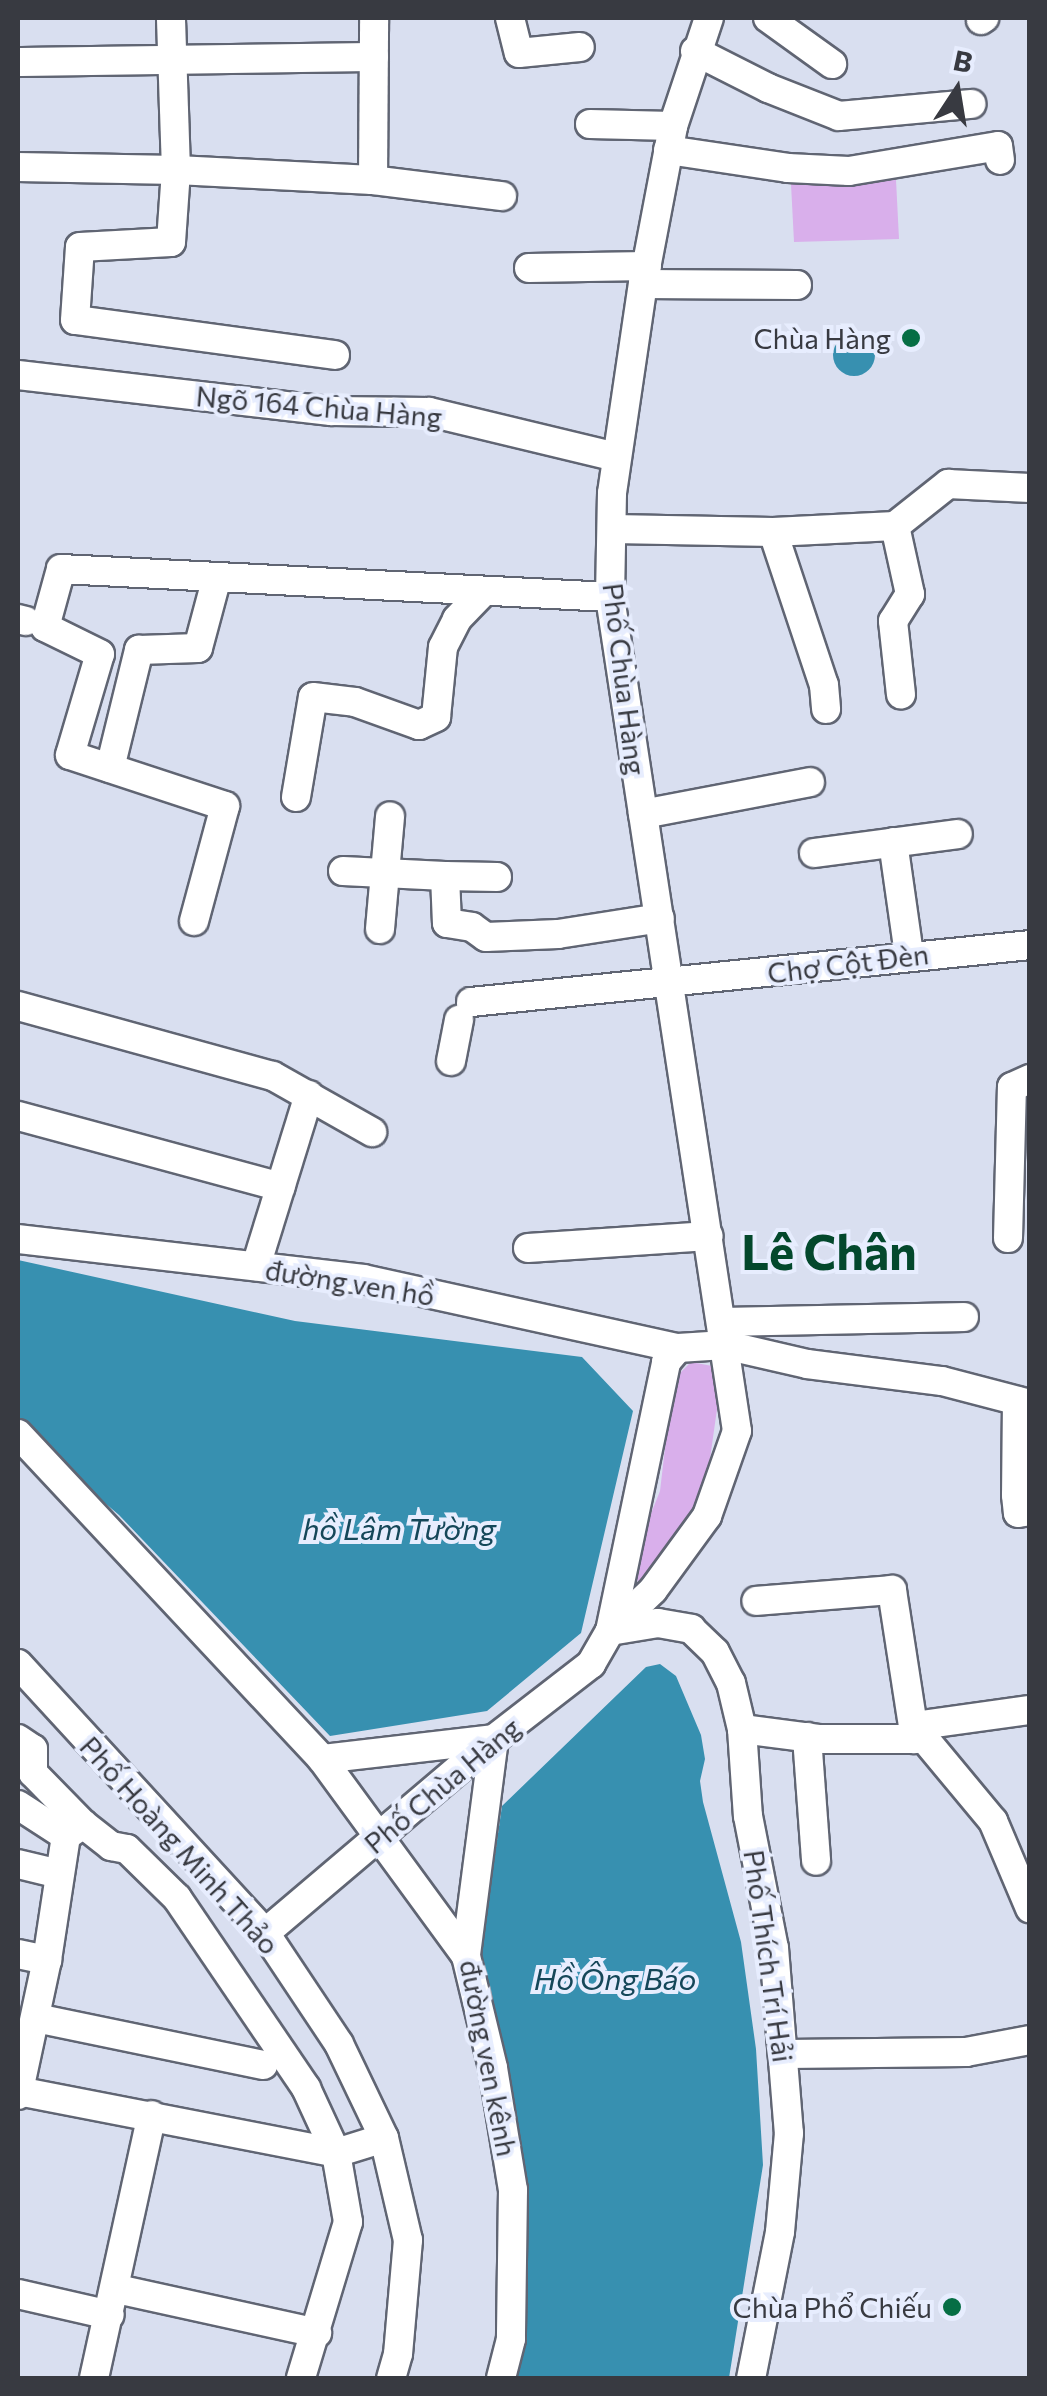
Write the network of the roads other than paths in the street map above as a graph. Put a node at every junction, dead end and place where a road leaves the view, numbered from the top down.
1 (171, 18) edge
2 (374, 18) edge
3 (510, 18) edge
4 (709, 18) edge
5 (768, 18) edge
6 (580, 46) dead end
7 (695, 51) junction
8 (374, 57) junction
9 (170, 59) junction
10 (18, 62) edge
11 (832, 64) dead end
12 (971, 104) dead end
13 (590, 124) dead end
14 (671, 138) junction
15 (1000, 160) dead end
16 (18, 167) edge
17 (176, 170) junction
18 (373, 180) junction
19 (502, 196) dead end
20 (529, 268) dead end
21 (645, 275) junction
22 (797, 285) dead end
23 (335, 355) dead end
24 (18, 375) edge
25 (616, 457) junction
26 (1030, 488) edge
27 (895, 526) junction
28 (613, 528) junction
29 (773, 532) junction
30 (217, 577) junction
31 (484, 591) junction
32 (610, 597) junction
33 (901, 694) dead end
34 (826, 709) dead end
35 (110, 768) junction
36 (810, 782) dead end
37 (296, 797) dead end
38 (643, 814) junction
39 (390, 816) dead end
40 (958, 834) dead end
41 (892, 842) junction
42 (814, 853) dead end
43 (343, 871) dead end
44 (386, 876) junction
45 (445, 876) junction
46 (497, 877) dead end
47 (660, 918) junction
48 (194, 921) dead end
49 (380, 929) dead end
50 (1030, 945) edge
51 (910, 955) junction
52 (666, 984) junction
53 (18, 1006) edge
54 (451, 1061) dead end
55 (1030, 1079) edge
56 (309, 1096) junction
57 (18, 1116) edge
58 (372, 1132) dead end
59 (281, 1187) junction
60 (709, 1236) junction
61 (1008, 1238) dead end
62 (18, 1239) edge
63 (528, 1248) dead end
64 (256, 1266) junction
65 (964, 1318) dead end
66 (724, 1334) junction
67 (678, 1348) junction
68 (1023, 1403) edge
69 (18, 1434) edge
70 (1030, 1511) edge
71 (756, 1601) dead end
72 (610, 1631) junction
73 (18, 1664) edge
74 (1030, 1710) edge
75 (914, 1726) junction
76 (742, 1728) junction
77 (807, 1737) junction
78 (494, 1738) junction
79 (18, 1739) edge
80 (322, 1759) junction
81 (18, 1805) edge
82 (74, 1830) junction
83 (382, 1837) junction
84 (816, 1861) dead end
85 (18, 1864) edge
86 (59, 1874) junction
87 (1030, 1908) edge
88 (265, 1933) junction
89 (18, 1954) edge
90 (466, 1956) junction
91 (47, 1960) junction
92 (36, 2018) junction
93 (1030, 2040) edge
94 (786, 2054) junction
95 (263, 2065) dead end
96 (18, 2092) edge
97 (152, 2115) junction
98 (384, 2138) junction
99 (336, 2152) junction
100 (18, 2294) edge
101 (114, 2302) junction
102 (317, 2333) junction
103 (94, 2378) edge
104 (301, 2378) edge
105 (392, 2378) edge
106 (501, 2378) edge
107 (751, 2378) edge

1 - 9 street
2 - 8 street
3 - 6 street
4 - 7 street, Phố Chùa Hàng
5 - 11 street
7 - 12 street
7 - 14 street, Phố Chùa Hàng
8 - 9 street
8 - 18 street
9 - 10 street
9 - 17 street
13 - 14 street
14 - 15 street
14 - 21 street, Phố Chùa Hàng
16 - 17 street
17 - 18 street
17 - 23 street
18 - 19 street
20 - 21 street
21 - 22 street
21 - 25 street, Phố Chùa Hàng
24 - 25 street, Ngõ 164 Chùa Hàng
25 - 28 street, Phố Chùa Hàng
26 - 27 street
27 - 29 street
27 - 33 street
28 - 29 street
28 - 32 street, Phố Chùa Hàng
29 - 34 street
30 - 31 street
30 - 35 street
30 - 35 street
31 - 32 street
31 - 37 street
32 - 38 street, Phố Chùa Hàng
35 - 48 street
36 - 38 street
38 - 47 street, Phố Chùa Hàng
39 - 44 street
40 - 41 street
41 - 42 street
41 - 51 street
43 - 44 street
44 - 45 street
44 - 49 street
45 - 46 street
45 - 47 street
47 - 52 street, Phố Chùa Hàng
50 - 51 street, Chợ Cột Đèn
51 - 52 street, Chợ Cột Đèn
52 - 54 street, Chợ Cột Đèn
52 - 60 street, Phố Chùa Hàng
53 - 56 street
55 - 61 street
56 - 58 street
56 - 59 street
57 - 59 street
59 - 64 street
60 - 63 street
60 - 66 street, Phố Chùa Hàng
62 - 64 street, đường ven hồ
64 - 67 street, đường ven hồ
65 - 66 street
66 - 67 street
66 - 68 street
66 - 72 street, Phố Chùa Hàng
67 - 72 street, Phố Chùa Hàng
68 - 70 street
69 - 80 street
71 - 75 street
72 - 76 street, Phố Thích Trí Hải
72 - 78 street, Phố Chùa Hàng
73 - 88 street, Phố Hoàng Minh Thảo
74 - 75 street
75 - 77 street
75 - 87 street
76 - 77 street
76 - 94 street, Phố Thích Trí Hải
77 - 84 street
78 - 80 street
78 - 83 street, Phố Chùa Hàng
78 - 90 street, đường ven kênh
79 - 82 street
80 - 83 street
81 - 82 street
82 - 86 street
82 - 99 street
83 - 88 street, Phố Chùa Hàng
83 - 90 street
85 - 86 street
86 - 91 street
88 - 98 street, Phố Hoàng Minh Thảo
89 - 91 street
90 - 106 street, đường ven kênh
91 - 92 street
92 - 95 street
92 - 96 street
93 - 94 street
94 - 107 street, Phố Thích Trí Hải
96 - 97 street
97 - 99 street
97 - 101 street
98 - 99 street
98 - 105 street, Phố Hoàng Minh Thảo
99 - 102 street
100 - 101 street
101 - 102 street
101 - 103 street
102 - 104 street

